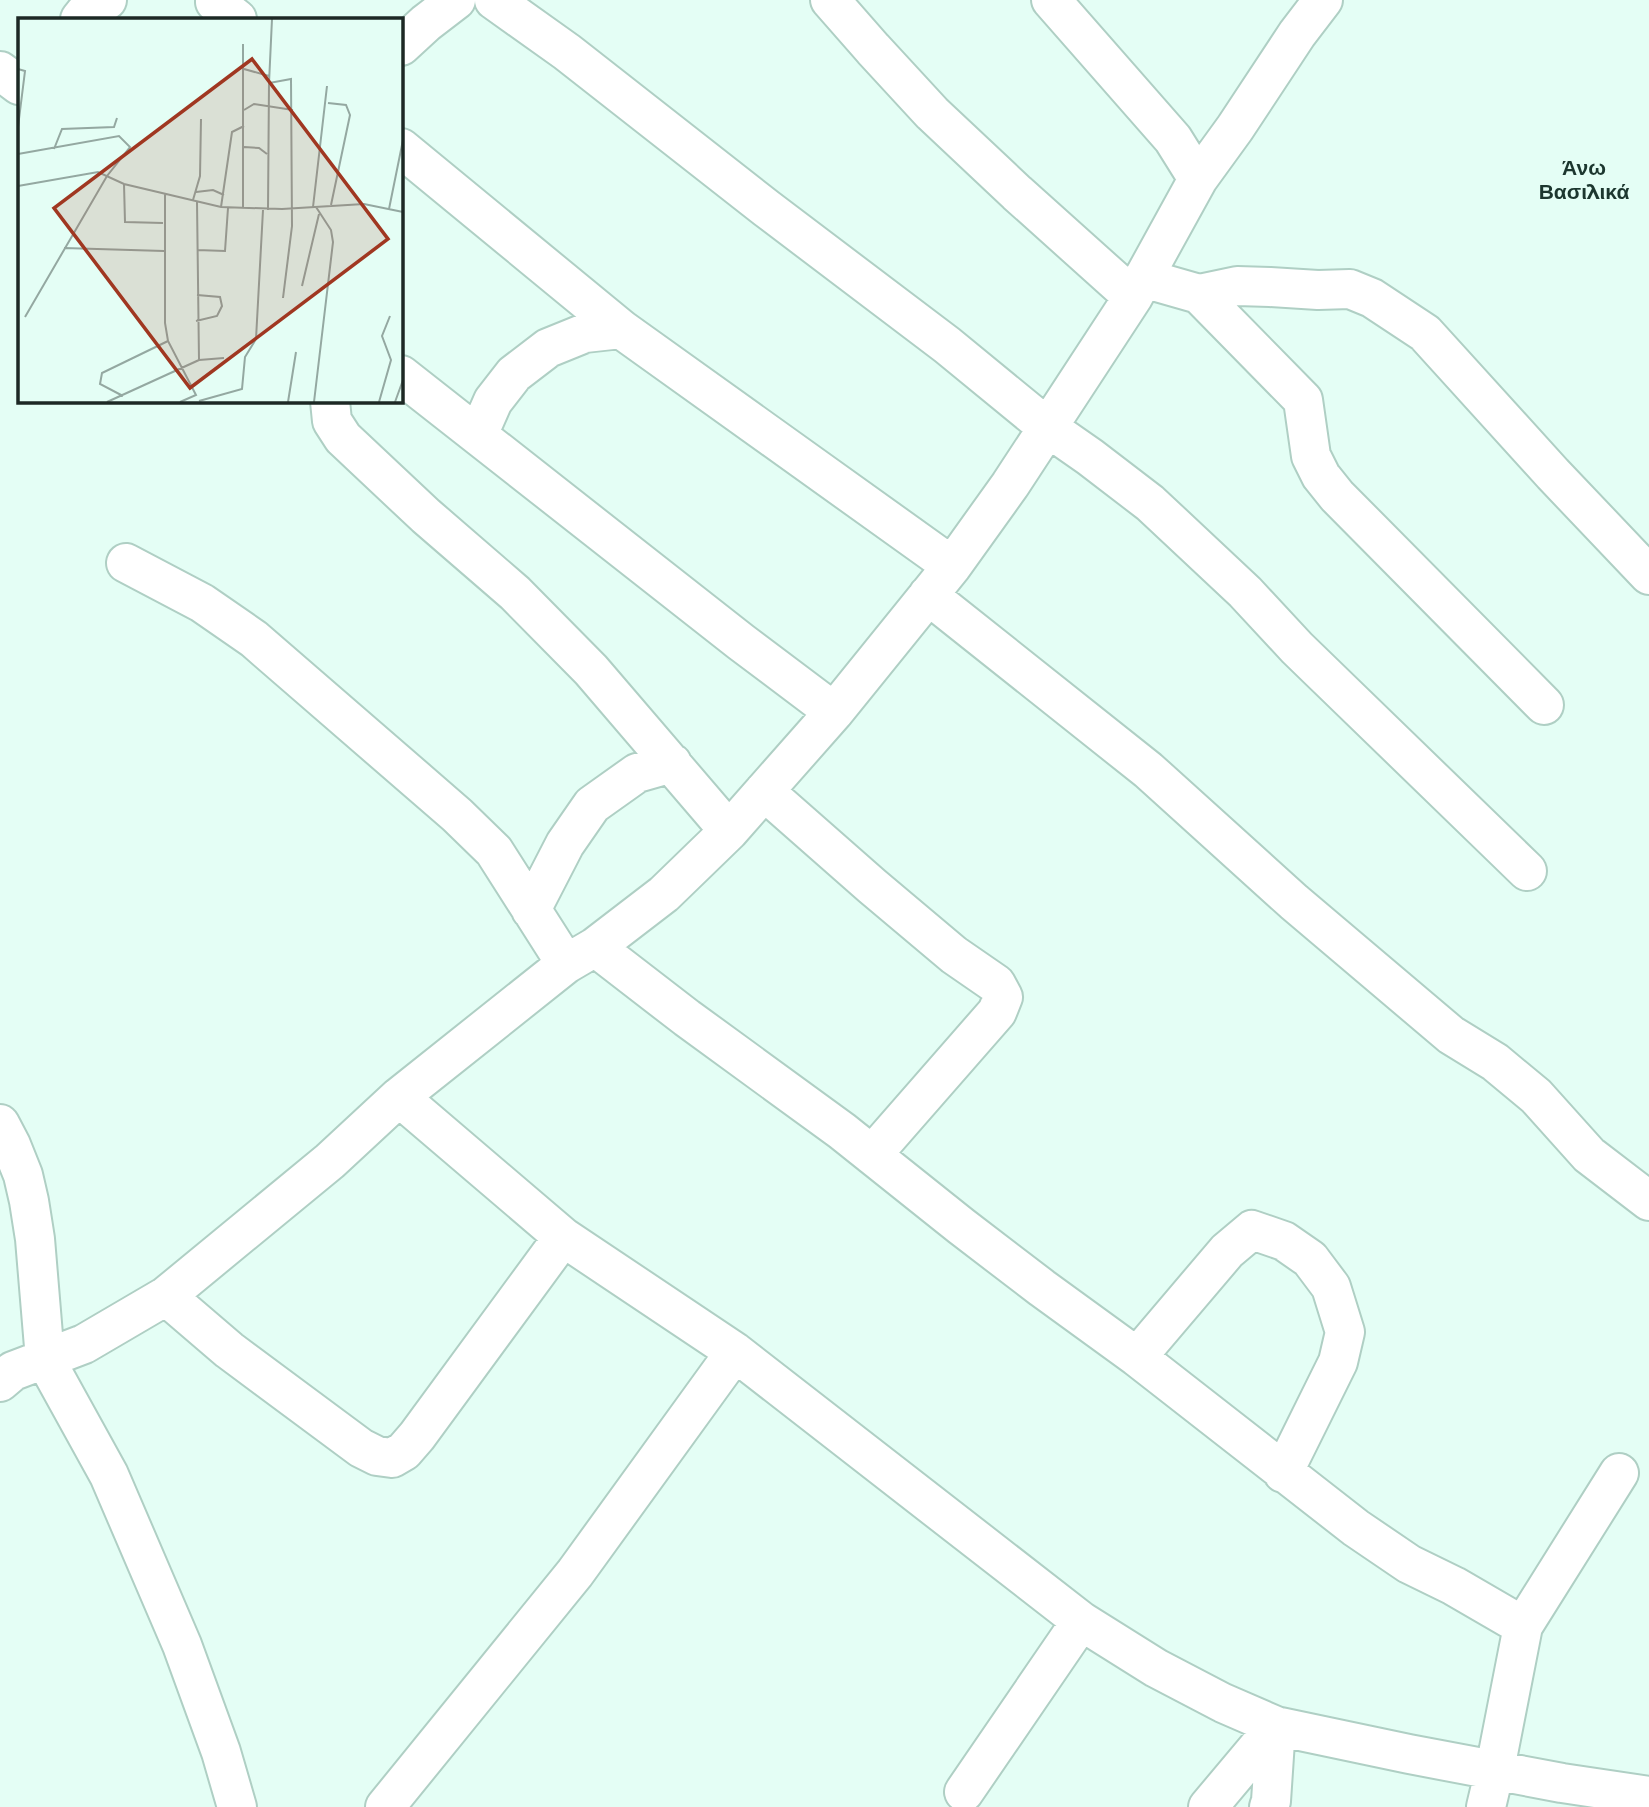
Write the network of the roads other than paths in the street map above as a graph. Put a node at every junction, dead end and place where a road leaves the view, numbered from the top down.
1 (107, 0) edge
2 (456, 0) edge
3 (494, 0) edge
4 (830, 0) edge
5 (1051, 0) edge
6 (1323, 0) edge
7 (81, 18) edge
8 (402, 45) edge
9 (0, 71) edge
10 (18, 84) edge
11 (402, 149) edge
12 (1198, 179) junction
13 (1138, 287) junction
14 (1199, 294) junction
15 (621, 329) junction
16 (402, 376) edge
17 (330, 402) edge
18 (1047, 427) junction
19 (478, 436) junction
20 (126, 563) dead end
21 (952, 566) junction
22 (1649, 575) edge
23 (928, 595) junction
24 (1544, 705) dead end
25 (834, 712) junction
26 (672, 763) junction
27 (764, 791) junction
28 (729, 831) junction
29 (1527, 870) dead end
30 (531, 910) junction
31 (580, 956) junction
32 (399, 1097) junction
33 (0, 1124) edge
34 (872, 1155) junction
35 (1649, 1202) edge
36 (564, 1237) junction
37 (166, 1296) junction
38 (735, 1352) junction
39 (1137, 1357) junction
40 (44, 1359) junction
41 (0, 1382) edge
42 (1283, 1473) junction
43 (1619, 1473) dead end
44 (1081, 1621) junction
45 (1522, 1626) junction
46 (1276, 1726) junction
47 (1495, 1769) junction
48 (964, 1792) dead end
49 (1649, 1796) edge
50 (237, 1807) edge
51 (384, 1807) edge
52 (1208, 1807) edge
53 (1269, 1807) edge
54 (1486, 1807) edge

1 - 7 street
2 - 8 street
3 - 18 street
4 - 13 street
5 - 12 street
6 - 12 street
9 - 10 street
11 - 15 street
12 - 13 street
13 - 14 street
13 - 18 street
14 - 22 street
14 - 24 street
15 - 19 street
15 - 21 street
16 - 19 street
17 - 26 street
18 - 21 street
18 - 29 street
19 - 25 street
20 - 30 street
21 - 23 street
23 - 25 street
23 - 35 street
25 - 27 street
26 - 28 street
26 - 30 street
27 - 28 street
27 - 34 street
28 - 31 street
30 - 31 street
31 - 32 street
31 - 34 street
32 - 36 street
32 - 37 street
33 - 40 street
34 - 39 street
36 - 37 street
36 - 38 street
37 - 40 street
38 - 44 street
38 - 51 street
39 - 42 street
39 - 42 street
40 - 41 street
40 - 50 street
42 - 45 street
43 - 45 street
44 - 46 street
44 - 48 street
45 - 47 street
46 - 47 street
46 - 52 street
46 - 53 street
47 - 49 street
47 - 54 street

